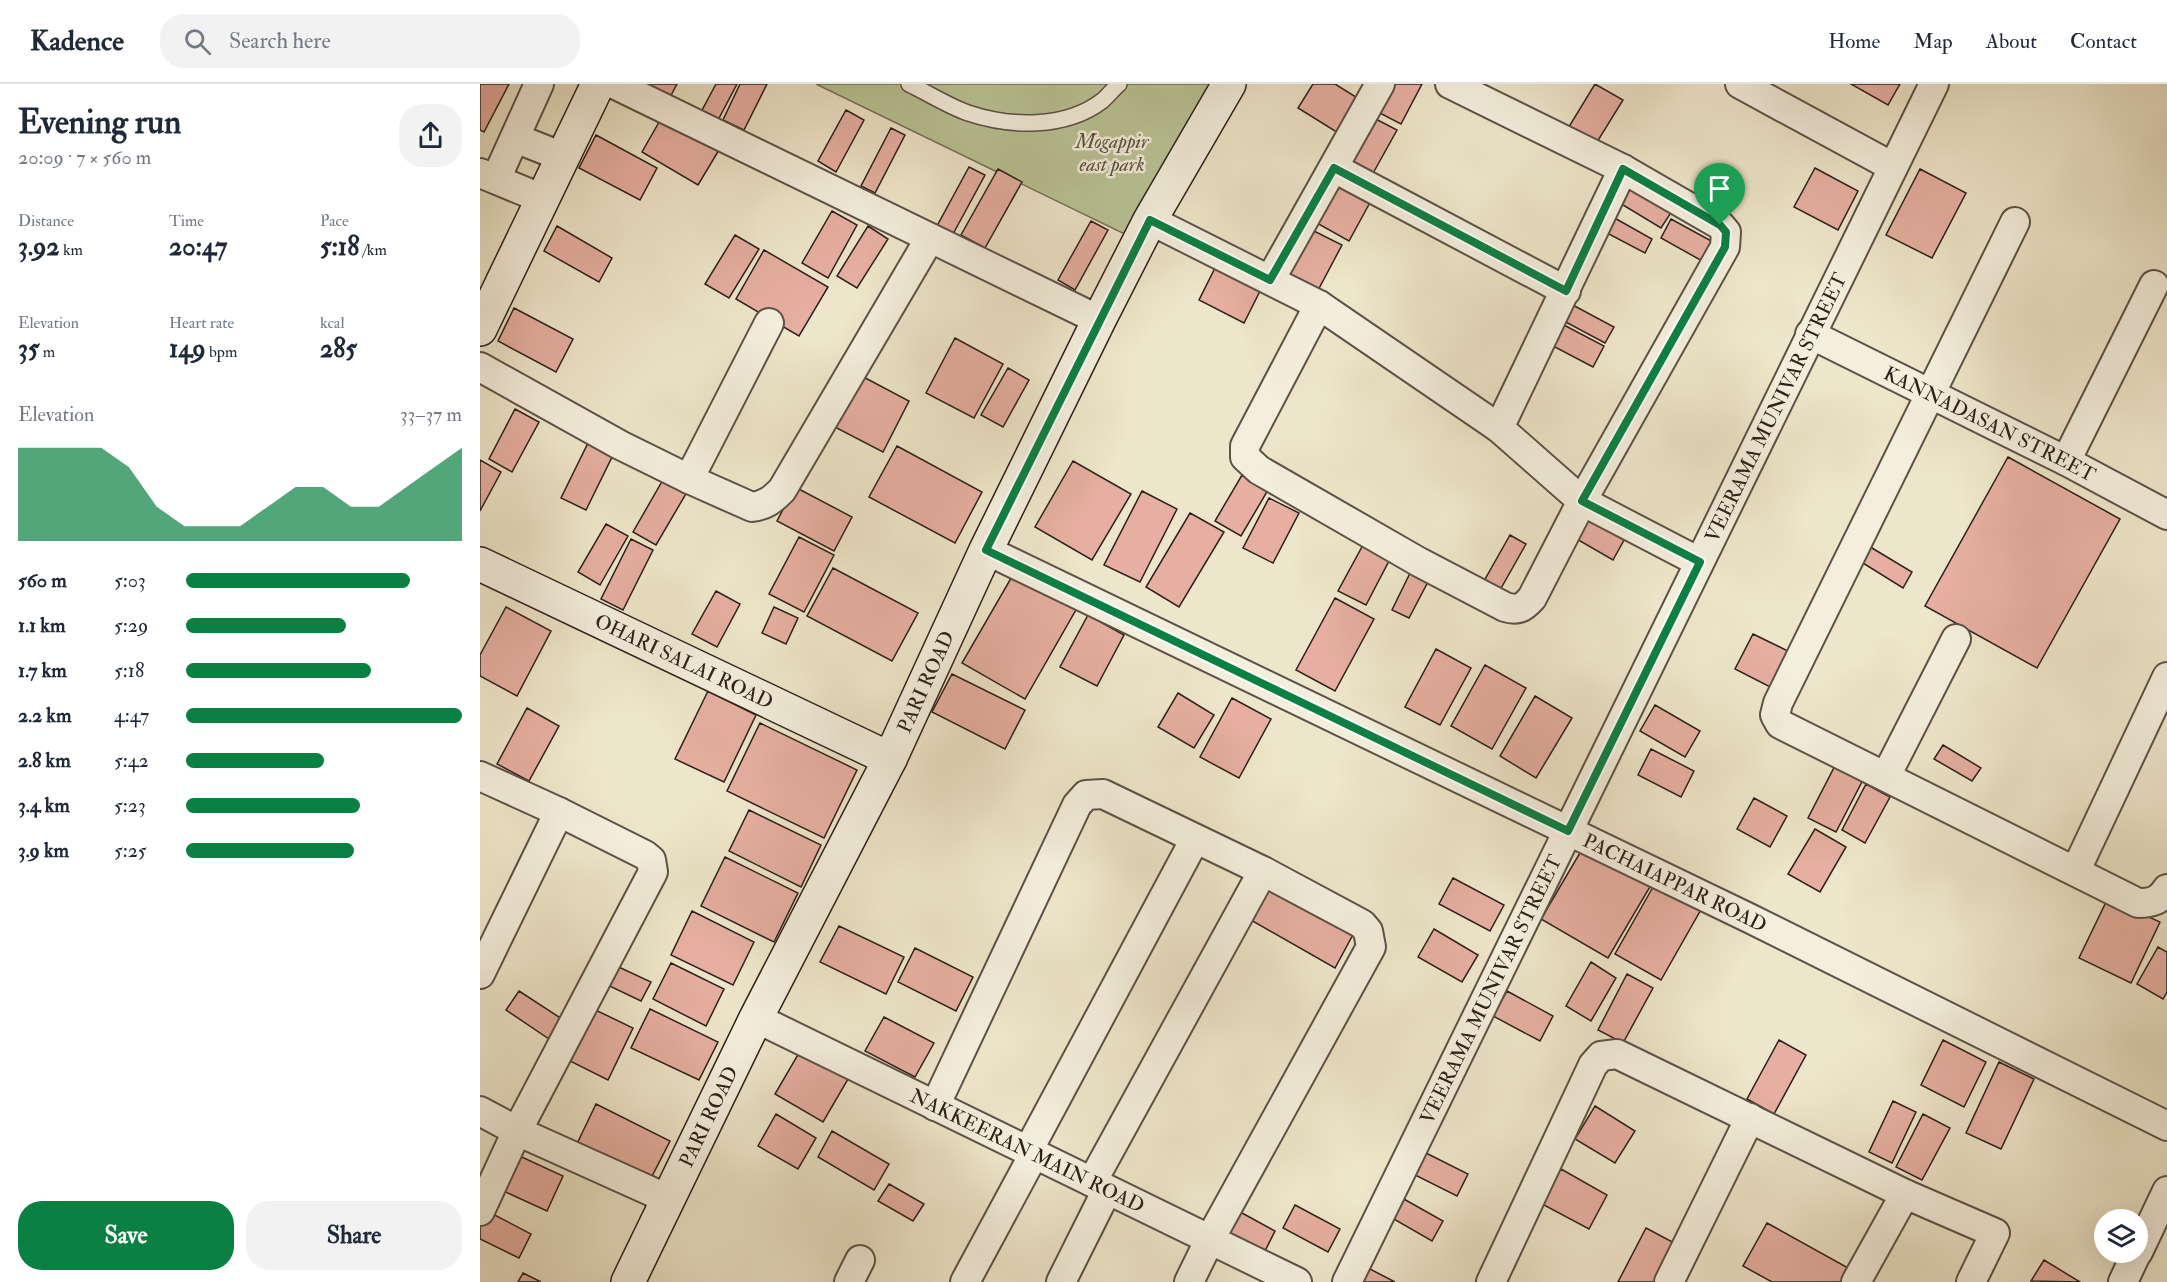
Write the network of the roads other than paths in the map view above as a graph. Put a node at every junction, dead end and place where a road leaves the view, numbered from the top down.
1 (539, 84) edge
2 (598, 84) edge
3 (614, 84) edge
4 (909, 84) edge
5 (1119, 84) edge
6 (1229, 84) edge
7 (1380, 84) edge
8 (1450, 84) edge
9 (1740, 84) edge
10 (1934, 84) edge
11 (515, 138) junction
12 (563, 157) junction
13 (1893, 167) junction
14 (1334, 168) junction
15 (1623, 169) junction
16 (488, 176) edge
17 (543, 199) junction
18 (1150, 220) junction
19 (2015, 222) dead end
20 (930, 238) junction
21 (1270, 280) junction
22 (2154, 285) dead end
23 (1566, 291) junction
24 (1319, 305) junction
25 (1099, 320) junction
26 (769, 323) dead end
27 (480, 329) edge
28 (1810, 334) junction
29 (480, 367) edge
30 (1930, 393) junction
31 (1498, 428) junction
32 (2066, 461) junction
33 (688, 479) junction
34 (1582, 501) junction
35 (2164, 506) edge
36 (986, 550) junction
37 (1700, 562) junction
38 (480, 564) edge
39 (1956, 639) dead end
40 (2167, 677) edge
41 (890, 759) junction
42 (480, 776) edge
43 (1886, 776) junction
44 (559, 812) junction
45 (1568, 831) junction
46 (1195, 839) junction
47 (2076, 870) junction
48 (1263, 871) junction
49 (2167, 889) edge
50 (480, 975) edge
51 (756, 1018) junction
52 (935, 1106) junction
53 (480, 1111) edge
54 (1750, 1118) junction
55 (2167, 1126) edge
56 (517, 1131) junction
57 (1031, 1152) junction
58 (1100, 1186) junction
59 (2167, 1191) edge
60 (1905, 1194) junction
61 (668, 1199) junction
62 (480, 1211) edge
63 (2148, 1230) edge
64 (1210, 1239) junction
65 (2132, 1263) edge
66 (628, 1282) edge
67 (965, 1282) edge
68 (1061, 1282) edge
69 (1189, 1282) edge
70 (1297, 1282) edge
71 (1347, 1282) edge
72 (1491, 1282) edge
73 (1669, 1282) edge
74 (1856, 1282) edge
75 (1971, 1282) edge
76 (2123, 1282) edge

1 - 11 street
2 - 12 main road
3 - 20 street
4 - 5 lane
6 - 18 main road, PARI ROAD
7 - 14 street
8 - 15 street
9 - 13 street
10 - 13 street, VEERAMA MUNIVAR STREET
11 - 12 street
11 - 16 street
12 - 17 main road
13 - 28 street, VEERAMA MUNIVAR STREET
14 - 21 street
14 - 23 street
15 - 23 street
15 - 34 street
16 - 17 street
17 - 27 main road
18 - 21 street
18 - 25 main road, PARI ROAD
19 - 30 street
20 - 25 street
20 - 33 street
21 - 24 street
22 - 32 street
23 - 31 street
24 - 31 street
24 - 34 street
25 - 36 main road, PARI ROAD
26 - 33 street
28 - 30 street, KANNADASAN STREET
28 - 37 street, VEERAMA MUNIVAR STREET
29 - 33 street
30 - 32 street, KANNADASAN STREET
30 - 43 street
31 - 34 street
32 - 35 street, KANNADASAN STREET
34 - 37 street
36 - 41 main road, PARI ROAD
36 - 45 street, PACHAIAPPAR ROAD
37 - 45 street, VEERAMA MUNIVAR STREET
38 - 41 main road, OHARI SALAI ROAD
39 - 43 street
40 - 47 street
41 - 51 main road, PARI ROAD
42 - 44 street
43 - 47 street
44 - 50 street
44 - 56 street
45 - 55 street, PACHAIAPPAR ROAD
45 - 71 street, VEERAMA MUNIVAR STREET
46 - 48 street
46 - 52 street
46 - 57 street
47 - 49 street
48 - 58 street
48 - 64 street
51 - 52 street, NAKKEERAN MAIN ROAD
51 - 61 main road, PARI ROAD
52 - 57 street, NAKKEERAN MAIN ROAD
53 - 56 street
54 - 60 street
54 - 72 street
54 - 73 street
56 - 61 street
56 - 62 street
57 - 58 street, NAKKEERAN MAIN ROAD
57 - 67 street
58 - 64 street, NAKKEERAN MAIN ROAD
58 - 68 street
59 - 63 street
60 - 74 street
60 - 75 street
61 - 66 main road, PARI ROAD
64 - 69 street
64 - 70 street, NAKKEERAN MAIN ROAD
65 - 76 street

